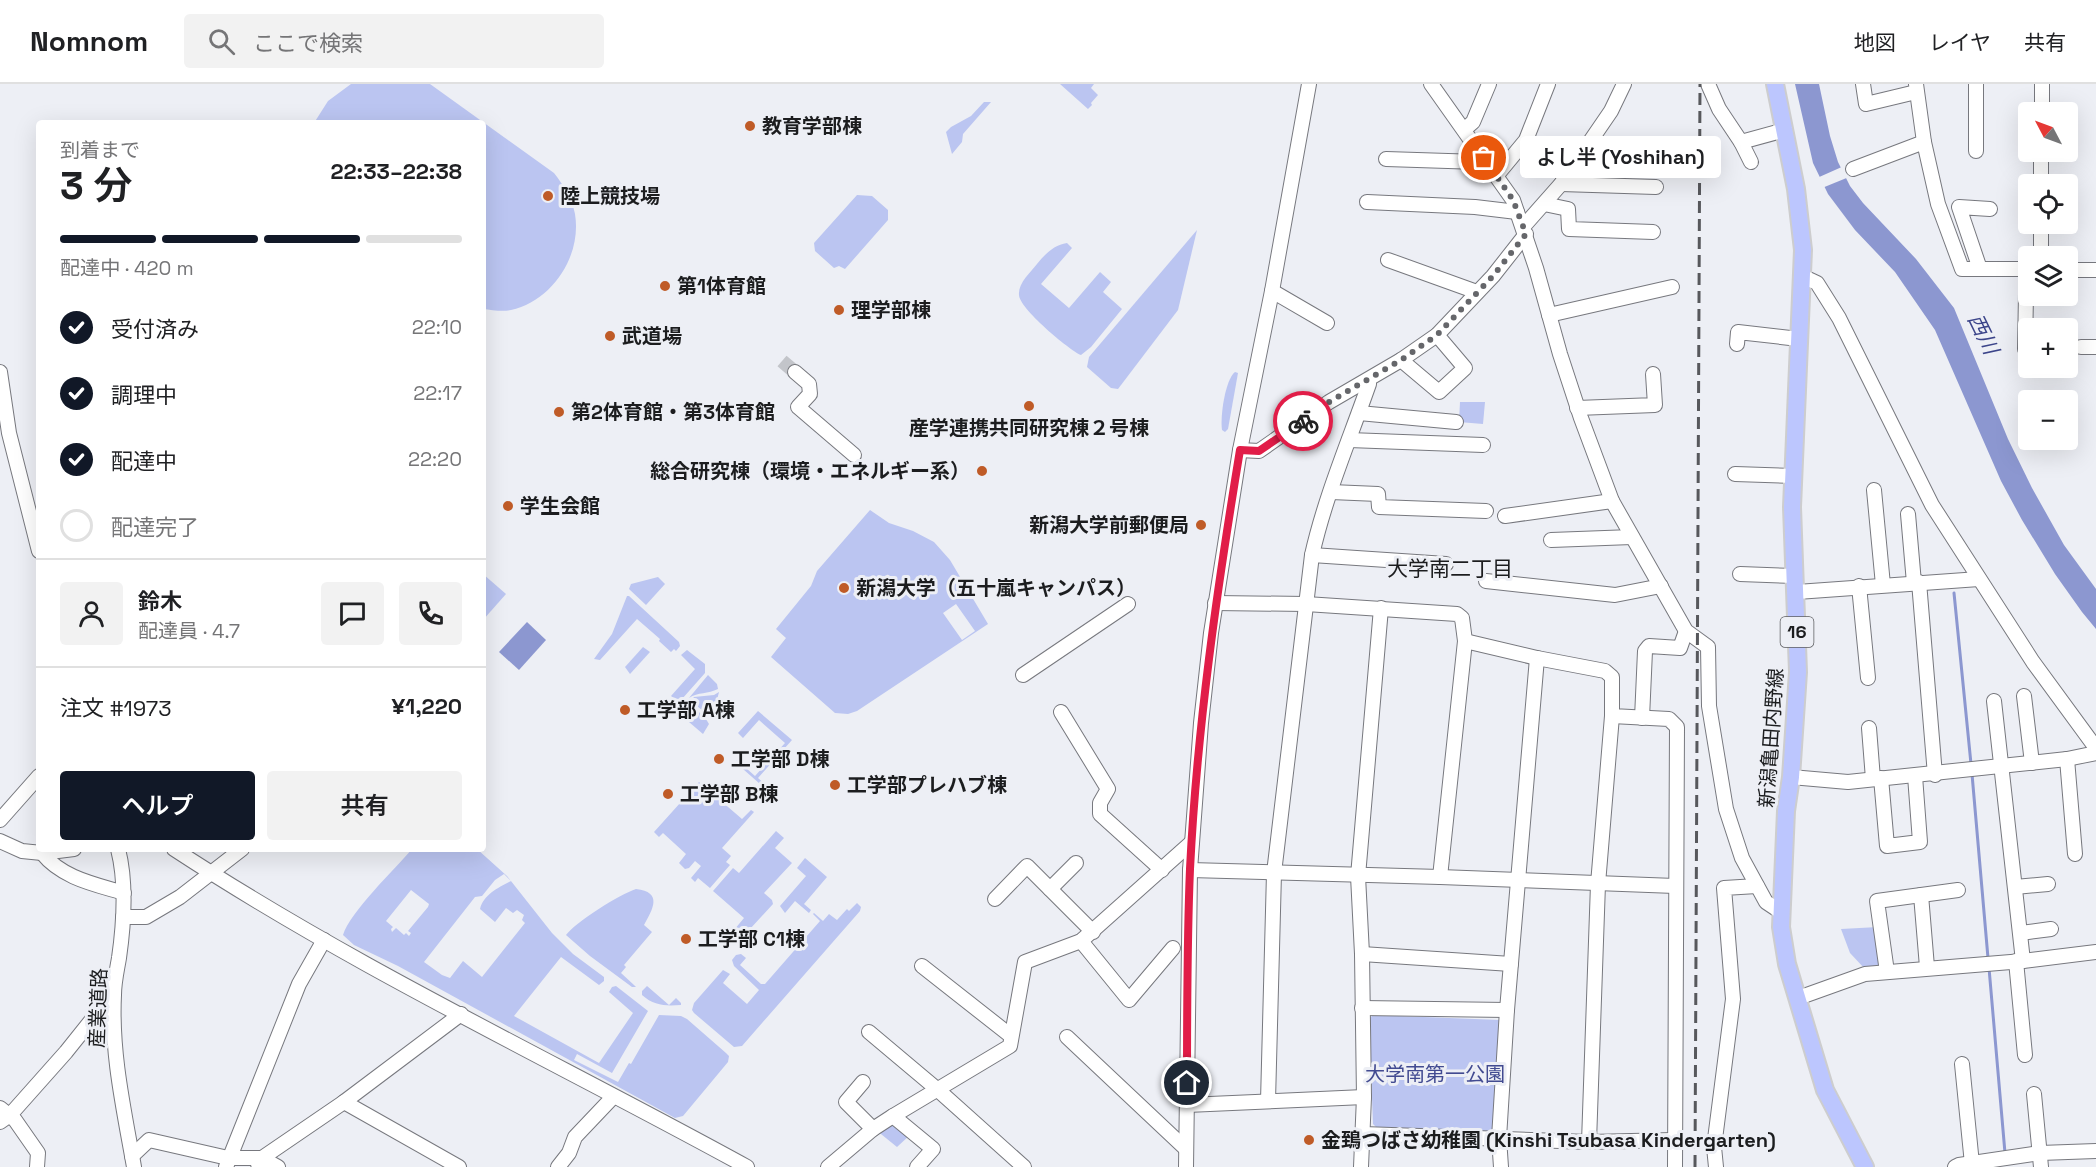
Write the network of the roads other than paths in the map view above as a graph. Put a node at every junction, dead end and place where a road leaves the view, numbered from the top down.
1 (1309, 84) edge
2 (1431, 84) edge
3 (1489, 84) edge
4 (1548, 84) edge
5 (1623, 84) edge
6 (1708, 84) edge
7 (1775, 84) edge
8 (1863, 84) edge
9 (1976, 84) edge
10 (2042, 84) edge
11 (1916, 88) edge
12 (2042, 102) edge
13 (1465, 129) junction
14 (1785, 130) junction
15 (1741, 142) junction
16 (1924, 142) junction
17 (1976, 151) dead end
18 (1484, 158) junction
19 (1386, 159) dead end
20 (1751, 162) dead end
21 (1853, 169) dead end
22 (1497, 175) junction
23 (1561, 184) junction
24 (1656, 187) dead end
25 (1367, 202) dead end
26 (1544, 204) junction
27 (1990, 209) dead end
28 (1517, 212) junction
29 (1524, 231) junction
30 (1653, 232) dead end
31 (1388, 260) dead end
32 (1980, 269) junction
33 (2018, 269) edge
34 (2078, 270) edge
35 (2096, 270) edge
36 (1802, 276) junction
37 (1672, 287) dead end
38 (1272, 291) junction
39 (1477, 292) junction
40 (1549, 315) junction
41 (1327, 323) dead end
42 (1437, 335) junction
43 (1799, 339) junction
44 (1737, 344) dead end
45 (2081, 347) dead end
46 (2096, 347) edge
47 (1401, 360) junction
48 (0, 372) edge
49 (795, 372) tunnel mouth
50 (1653, 374) dead end
51 (1369, 380) junction
52 (1577, 408) junction
53 (1359, 413) junction
54 (1456, 422) dead end
55 (1349, 440) junction
56 (1482, 445) dead end
57 (1240, 450) junction
58 (854, 455) dead end
59 (1735, 474) dead end
60 (1794, 476) junction
61 (1874, 490) dead end
62 (1331, 492) junction
63 (1612, 501) junction
64 (1486, 511) dead end
65 (1908, 514) dead end
66 (1505, 516) dead end
67 (1632, 537) junction
68 (36, 539) edge
69 (1551, 540) dead end
70 (1312, 555) junction
71 (1446, 564) dead end
72 (1740, 574) dead end
73 (1979, 579) junction
74 (1486, 581) dead end
75 (1917, 583) junction
76 (1796, 584) junction
77 (1883, 585) junction
78 (1661, 586) junction
79 (1859, 586) junction
80 (1215, 603) junction
81 (1128, 604) dead end
82 (1306, 604) junction
83 (1381, 608) junction
84 (1686, 631) junction
85 (1465, 640) junction
86 (1538, 658) junction
87 (1023, 675) dead end
88 (1868, 678) dead end
89 (2024, 696) dead end
90 (1994, 701) dead end
91 (1061, 712) dead end
92 (1612, 716) junction
93 (1642, 718) junction
94 (1869, 728) dead end
95 (2096, 747) edge
96 (2096, 753) edge
97 (2067, 759) junction
98 (2032, 763) junction
99 (2002, 766) junction
100 (1935, 774) junction
101 (1915, 776) junction
102 (1791, 777) junction
103 (1877, 778) junction
104 (36, 779) edge
105 (0, 820) edge
106 (0, 841) edge
107 (1192, 842) junction
108 (50, 852) edge
109 (119, 852) edge
110 (178, 852) edge
111 (238, 852) edge
112 (42, 853) junction
113 (2075, 855) dead end
114 (1076, 863) dead end
115 (1162, 870) junction
116 (1190, 870) junction
117 (210, 873) junction
118 (1274, 873) junction
119 (1358, 876) junction
120 (1440, 877) junction
121 (1519, 880) junction
122 (1598, 884) junction
123 (2048, 884) dead end
124 (1675, 886) junction
125 (1757, 886) junction
126 (2015, 887) junction
127 (1050, 889) junction
128 (1958, 891) dead end
129 (124, 893) junction
130 (1921, 895) junction
131 (995, 899) dead end
132 (1781, 912) junction
133 (123, 916) junction
134 (2051, 929) dead end
135 (1093, 932) junction
136 (2021, 933) junction
137 (324, 940) junction
138 (1081, 941) junction
139 (1173, 948) dead end
140 (2096, 952) edge
141 (1362, 954) junction
142 (2020, 961) junction
143 (1511, 964) junction
144 (922, 966) dead end
145 (1927, 968) junction
146 (1887, 972) junction
147 (114, 992) junction
148 (1798, 998) junction
149 (1362, 1008) junction
150 (1507, 1010) junction
151 (461, 1014) junction
152 (869, 1032) dead end
153 (1011, 1035) junction
154 (1067, 1037) dead end
155 (2025, 1055) dead end
156 (1962, 1064) dead end
157 (863, 1082) dead end
158 (938, 1090) junction
159 (2034, 1094) dead end
160 (613, 1096) junction
161 (1364, 1097) junction
162 (1268, 1101) junction
163 (344, 1102) junction
164 (1187, 1105) junction
165 (3, 1115) edge
166 (893, 1116) junction
167 (873, 1129) junction
168 (1363, 1134) junction
169 (1499, 1138) junction
170 (1674, 1140) junction
171 (1589, 1142) junction
172 (1186, 1149) junction
173 (2096, 1151) edge
174 (2041, 1160) edge
175 (133, 1161) edge
176 (227, 1162) edge
177 (259, 1162) edge
178 (1972, 1164) junction
179 (38, 1167) edge
180 (278, 1167) edge
181 (459, 1167) edge
182 (558, 1167) edge
183 (747, 1167) edge
184 (828, 1167) edge
185 (917, 1167) edge
186 (1024, 1167) edge
187 (1186, 1167) edge
188 (1361, 1167) edge
189 (1501, 1167) edge
190 (1674, 1167) edge
191 (1716, 1167) edge
192 (1865, 1167) edge
193 (1955, 1167) edge

1 - 38 street
2 - 13 street
3 - 13 street
4 - 22 street
5 - 23 street
6 - 15 street
7 - 14 main road, 新潟亀田内野線 / 16
8 - 11 street
9 - 17 street
10 - 12 street
11 - 16 street
13 - 18 street
14 - 15 street
14 - 36 main road, 新潟亀田内野線 / 16
15 - 20 street
16 - 21 street
16 - 32 street
18 - 19 street
18 - 22 street
22 - 28 street
23 - 24 street
23 - 26 street
25 - 28 street
26 - 29 street
26 - 30 street
27 - 32 street
28 - 29 street
29 - 39 street
29 - 40 street
31 - 39 street
32 - 33 street
34 - 35 street
36 - 43 main road, 新潟亀田内野線 / 16
36 - 73 street
37 - 40 street
38 - 41 street
38 - 57 street
39 - 42 street
40 - 52 street
42 - 47 street
42 - 47 street
43 - 44 street
43 - 60 main road, 新潟亀田内野線 / 16
45 - 46 street
47 - 51 street
48 - 68 street
49 - 58 street
50 - 52 street
51 - 53 street
51 - 57 street
52 - 63 street
53 - 54 street
53 - 55 street
55 - 56 street
55 - 62 street
57 - 80 street
59 - 60 street
60 - 76 main road, 新潟亀田内野線 / 16
61 - 77 street
62 - 64 street
62 - 70 street
63 - 66 street
63 - 67 street
65 - 75 street
67 - 69 street
67 - 78 street
70 - 71 street
70 - 82 street
72 - 76 street
73 - 75 street
73 - 95 street
74 - 78 street
75 - 77 street
75 - 100 street
76 - 79 street
76 - 102 main road, 新潟亀田内野線 / 16
77 - 79 street
78 - 84 street
79 - 88 street
80 - 82 street
80 - 107 street
81 - 87 street
82 - 83 street
82 - 118 street
83 - 85 street
83 - 119 street
84 - 93 street
84 - 125 street
85 - 86 street
85 - 120 street
86 - 92 street
86 - 121 street
89 - 98 street
90 - 99 street
91 - 115 street
92 - 93 street
92 - 122 street
93 - 124 street
94 - 103 street
96 - 97 street
97 - 98 street
97 - 113 street
98 - 99 street
99 - 100 street
99 - 126 street
100 - 101 street
101 - 103 street
101 - 103 street
102 - 103 street
102 - 132 main road, 新潟亀田内野線 / 16
104 - 105 street
106 - 112 street
107 - 115 street
107 - 116 street
108 - 112 street
109 - 129 street, 産業道路
110 - 117 street
111 - 117 street
112 - 129 street
114 - 127 street
115 - 135 street
116 - 118 street
116 - 164 street
117 - 133 street
117 - 137 street
118 - 119 street
118 - 162 street
119 - 120 street
119 - 141 street
120 - 121 street
121 - 122 street
121 - 143 street
122 - 124 street
122 - 171 street
123 - 126 street
124 - 170 street
125 - 132 street
125 - 191 street
126 - 136 street
127 - 131 street
127 - 135 street
128 - 130 street
129 - 133 street, 産業道路
130 - 145 street
130 - 146 street
132 - 148 main road, 新潟亀田内野線 / 16
133 - 147 street, 産業道路
134 - 136 street
135 - 138 street
136 - 142 street
137 - 151 street
137 - 176 street
138 - 139 street
138 - 153 street
140 - 142 street
141 - 143 street
141 - 149 street
142 - 145 street
142 - 155 street
143 - 150 street
144 - 153 street
145 - 146 street
146 - 148 street
147 - 165 street
147 - 175 street, 産業道路
148 - 192 main road, 新潟亀田内野線 / 16
149 - 150 street
149 - 161 street
150 - 169 street
151 - 160 street
151 - 163 street
152 - 158 street
153 - 158 street
154 - 172 street
156 - 178 street
157 - 167 street
158 - 166 street
158 - 186 street
159 - 174 street
160 - 182 street
160 - 183 street
161 - 162 street
161 - 168 street
162 - 164 street
163 - 177 street
163 - 181 street
164 - 172 street
165 - 179 street
166 - 167 street
166 - 185 street
167 - 184 street
168 - 169 street
168 - 188 street
169 - 171 street
169 - 189 street
170 - 171 street
170 - 190 street
172 - 187 street
173 - 174 street
174 - 178 street
175 - 176 street
176 - 177 street
177 - 180 street
178 - 193 street

